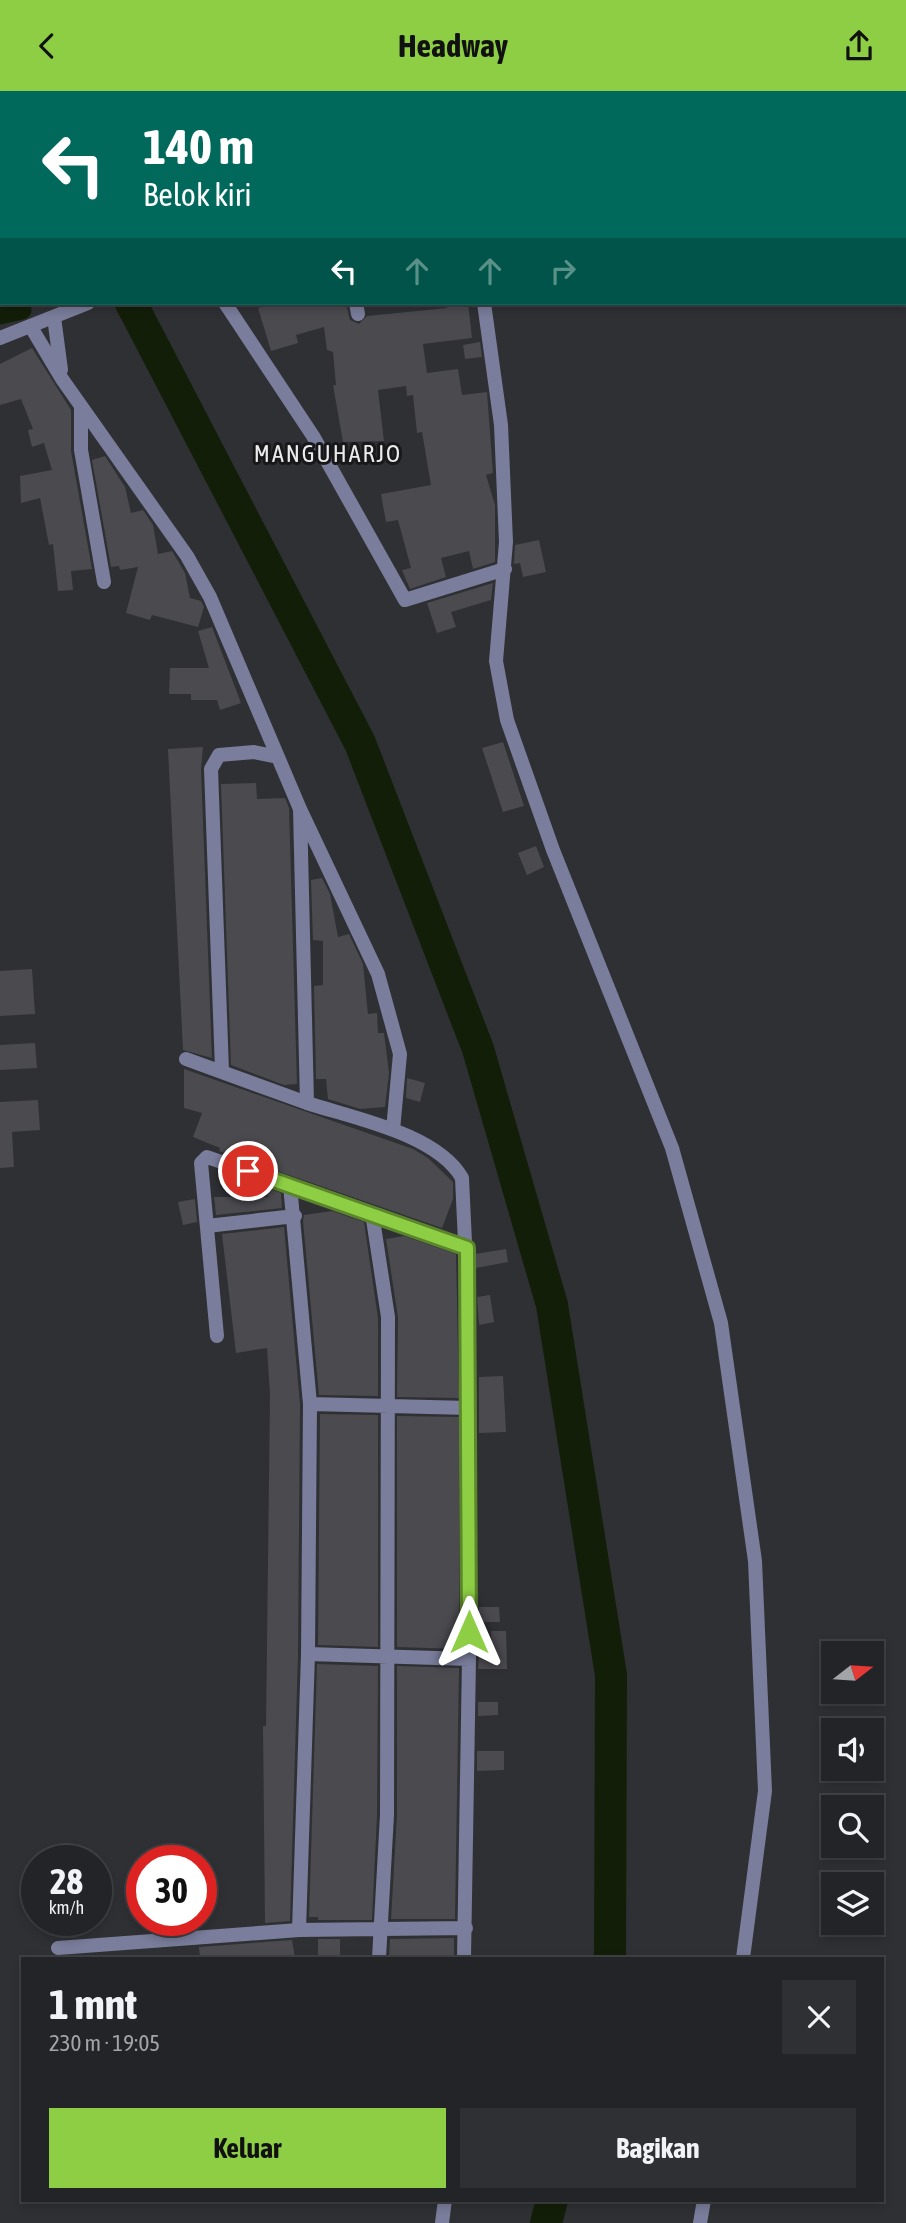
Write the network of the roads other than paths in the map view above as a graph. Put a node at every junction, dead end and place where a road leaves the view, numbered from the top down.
1 (83, 305) edge
2 (226, 305) edge
3 (484, 305) edge
4 (54, 317) junction
5 (31, 327) junction
6 (0, 338) edge
7 (62, 379) junction
8 (82, 406) junction
9 (505, 569) junction
10 (104, 582) dead end
11 (278, 757) junction
12 (300, 809) junction
13 (186, 1059) dead end
14 (222, 1070) junction
15 (307, 1103) junction
16 (393, 1130) junction
17 (290, 1185) junction
18 (372, 1213) junction
19 (295, 1216) junction
20 (207, 1226) junction
21 (467, 1248) junction
22 (216, 1336) dead end
23 (310, 1404) junction
24 (389, 1406) junction
25 (469, 1408) junction
26 (308, 1654) junction
27 (388, 1657) junction
28 (469, 1659) junction
29 (466, 1928) junction
30 (379, 1929) junction
31 (299, 1930) junction
32 (58, 1948) dead end
33 (379, 1957) edge
34 (464, 1957) edge
35 (743, 1957) edge
36 (445, 2202) edge
37 (704, 2202) edge
38 (442, 2223) edge
39 (700, 2223) edge

1 - 4 street
2 - 9 street
3 - 9 street
4 - 5 street
4 - 7 street
5 - 6 street
5 - 7 street
7 - 8 street
8 - 10 street
8 - 11 street
9 - 35 street
11 - 12 street
11 - 14 street
12 - 15 street
12 - 16 street
13 - 14 street
14 - 15 street
15 - 16 street
16 - 21 street
17 - 18 street
17 - 19 street
17 - 20 street
18 - 21 street
18 - 24 street
19 - 20 street
19 - 23 street
20 - 22 street
21 - 25 street
23 - 24 street
23 - 26 street
24 - 25 street
24 - 27 street
25 - 28 street
26 - 27 street
26 - 31 street
27 - 28 street
27 - 30 street
28 - 29 street
29 - 30 street
29 - 34 street
30 - 31 street
30 - 33 street
31 - 32 street
36 - 38 street
37 - 39 street

